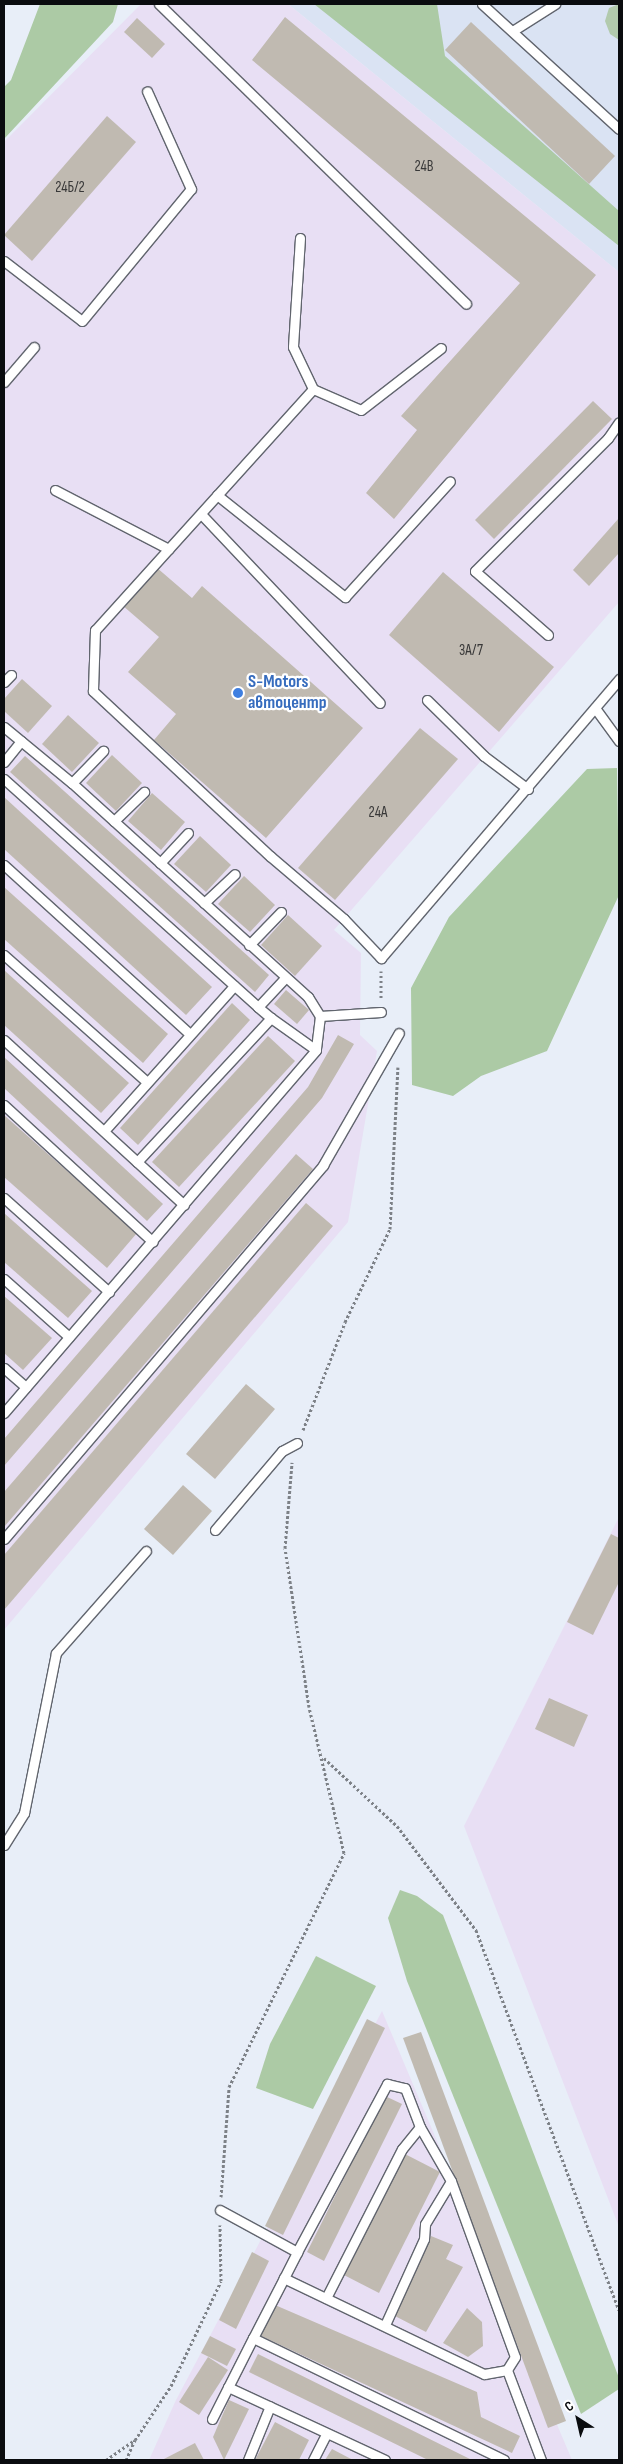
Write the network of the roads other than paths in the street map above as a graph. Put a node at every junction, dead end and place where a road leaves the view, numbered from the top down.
1 (159, 4) edge
2 (482, 4) edge
3 (555, 4) edge
4 (514, 30) junction
5 (147, 90) dead end
6 (619, 129) edge
7 (300, 238) dead end
8 (4, 261) edge
9 (466, 304) dead end
10 (34, 347) dead end
11 (442, 348) dead end
12 (4, 382) edge
13 (314, 389) junction
14 (619, 422) edge
15 (450, 481) dead end
16 (55, 490) dead end
17 (217, 495) junction
18 (201, 514) junction
19 (169, 549) junction
20 (548, 635) dead end
21 (11, 675) dead end
22 (619, 679) edge
23 (4, 682) edge
24 (427, 700) dead end
25 (380, 703) dead end
26 (595, 708) junction
27 (4, 727) edge
28 (21, 741) junction
29 (619, 741) edge
30 (103, 751) dead end
31 (4, 762) edge
32 (4, 779) edge
33 (72, 783) junction
34 (528, 789) junction
35 (144, 792) dead end
36 (114, 821) junction
37 (188, 832) dead end
38 (160, 862) junction
39 (4, 865) edge
40 (235, 874) dead end
41 (204, 904) junction
42 (282, 912) dead end
43 (250, 945) junction
44 (4, 955) edge
45 (285, 978) junction
46 (234, 986) junction
47 (258, 1007) junction
48 (381, 1012) road end
49 (320, 1016) junction
50 (271, 1018) junction
51 (399, 1033) dead end
52 (190, 1034) junction
53 (4, 1040) edge
54 (316, 1050) junction
55 (147, 1082) junction
56 (4, 1105) edge
57 (104, 1131) junction
58 (137, 1162) junction
59 (4, 1198) edge
60 (184, 1205) junction
61 (153, 1242) junction
62 (4, 1279) edge
63 (109, 1292) junction
64 (69, 1337) junction
65 (4, 1368) edge
66 (26, 1388) junction
67 (4, 1413) edge
68 (297, 1443) road end
69 (215, 1530) dead end
70 (4, 1539) edge
71 (146, 1551) dead end
72 (4, 1845) edge
73 (420, 2127) junction
74 (451, 2181) junction
75 (220, 2210) road end
76 (297, 2252) junction
77 (284, 2278) junction
78 (326, 2298) junction
79 (385, 2325) junction
80 (253, 2338) junction
81 (507, 2370) junction
82 (228, 2387) junction
83 (270, 2406) junction
84 (212, 2419) dead end
85 (326, 2434) junction
86 (248, 2460) edge
87 (313, 2460) edge
88 (382, 2460) edge
89 (504, 2460) edge
90 (541, 2460) edge

1 - 9 lane
2 - 4 lane
3 - 4 lane
4 - 6 lane
5 - 8 lane
7 - 13 lane
10 - 12 lane
11 - 13 lane
13 - 17 lane
14 - 20 lane
15 - 17 lane
16 - 19 lane
17 - 18 lane
18 - 19 lane
18 - 25 lane
19 - 34 lane
21 - 23 lane
22 - 26 lane
24 - 34 lane
26 - 29 lane
26 - 34 lane
27 - 28 lane
28 - 31 lane
28 - 33 lane
30 - 33 lane
32 - 46 lane
33 - 36 lane
35 - 36 lane
36 - 38 lane
37 - 38 lane
38 - 41 lane
39 - 52 lane
40 - 41 lane
41 - 43 lane
42 - 43 lane
43 - 45 lane
44 - 55 lane
45 - 47 lane
45 - 49 lane
46 - 47 lane
46 - 52 lane
47 - 50 lane
48 - 49 lane
49 - 54 lane
50 - 54 lane
50 - 58 lane
51 - 70 lane
52 - 55 lane
53 - 57 lane
54 - 60 lane
55 - 57 lane
56 - 61 lane
57 - 58 lane
58 - 60 lane
59 - 63 lane
60 - 61 lane
61 - 63 lane
62 - 64 lane
63 - 64 lane
64 - 66 lane
65 - 66 lane
66 - 67 lane
68 - 69 lane
71 - 72 lane
73 - 74 lane
73 - 76 lane
73 - 78 lane
74 - 79 lane
74 - 81 lane
75 - 76 lane
76 - 77 lane
77 - 78 lane
77 - 80 lane
78 - 79 lane
79 - 81 lane
80 - 82 lane
80 - 89 lane
81 - 90 lane
82 - 83 lane
82 - 84 lane
83 - 85 lane
83 - 86 lane
85 - 87 lane
85 - 88 lane

